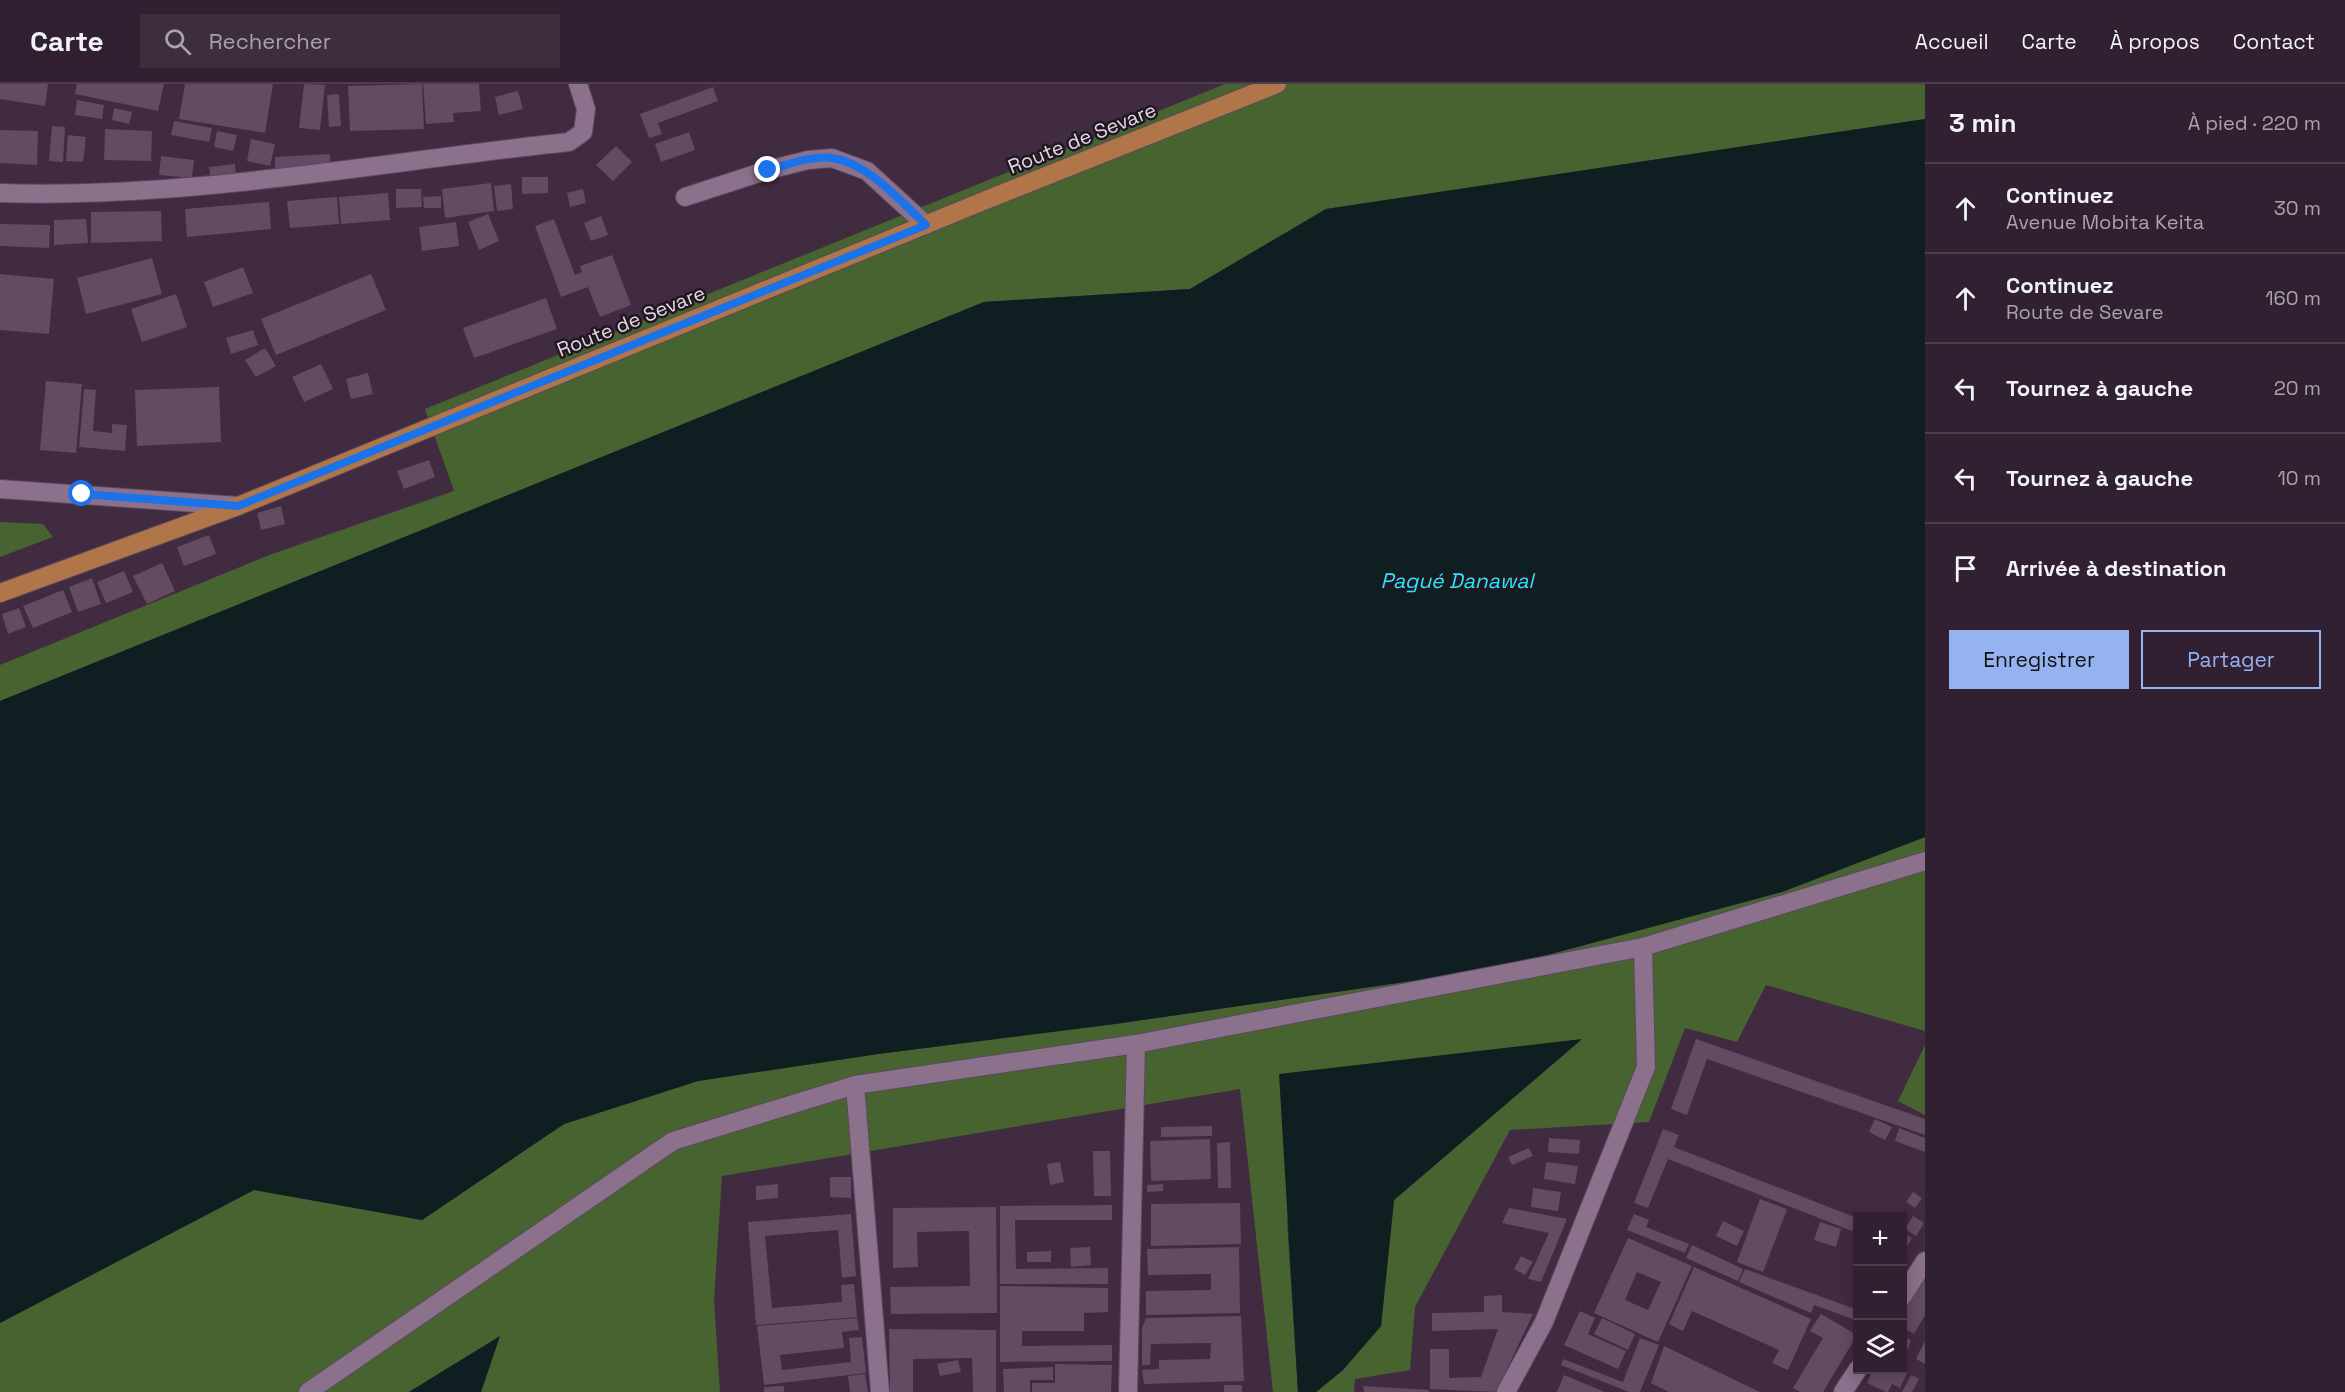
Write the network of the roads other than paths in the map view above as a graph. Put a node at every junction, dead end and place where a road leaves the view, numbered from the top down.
1 (578, 84) edge
2 (1277, 84) edge
3 (0, 193) edge
4 (685, 196) dead end
5 (926, 225) junction
6 (0, 489) edge
7 (238, 506) junction
8 (0, 593) edge
9 (1925, 861) edge
10 (1643, 947) junction
11 (1136, 1044) junction
12 (855, 1085) junction
13 (1925, 1261) edge
14 (1907, 1289) edge
15 (1854, 1374) edge
16 (308, 1392) edge
17 (880, 1392) edge
18 (1128, 1392) edge
19 (1506, 1392) edge
20 (1843, 1392) edge

1 - 3 street
2 - 5 main road, Route de Sevare
4 - 5 street
5 - 7 main road, Route de Sevare
6 - 7 street
7 - 8 main road, Route de Sevare
9 - 10 street
10 - 11 street
10 - 19 street
11 - 12 street
11 - 18 street
12 - 16 street
12 - 17 street
13 - 14 street
15 - 20 street

